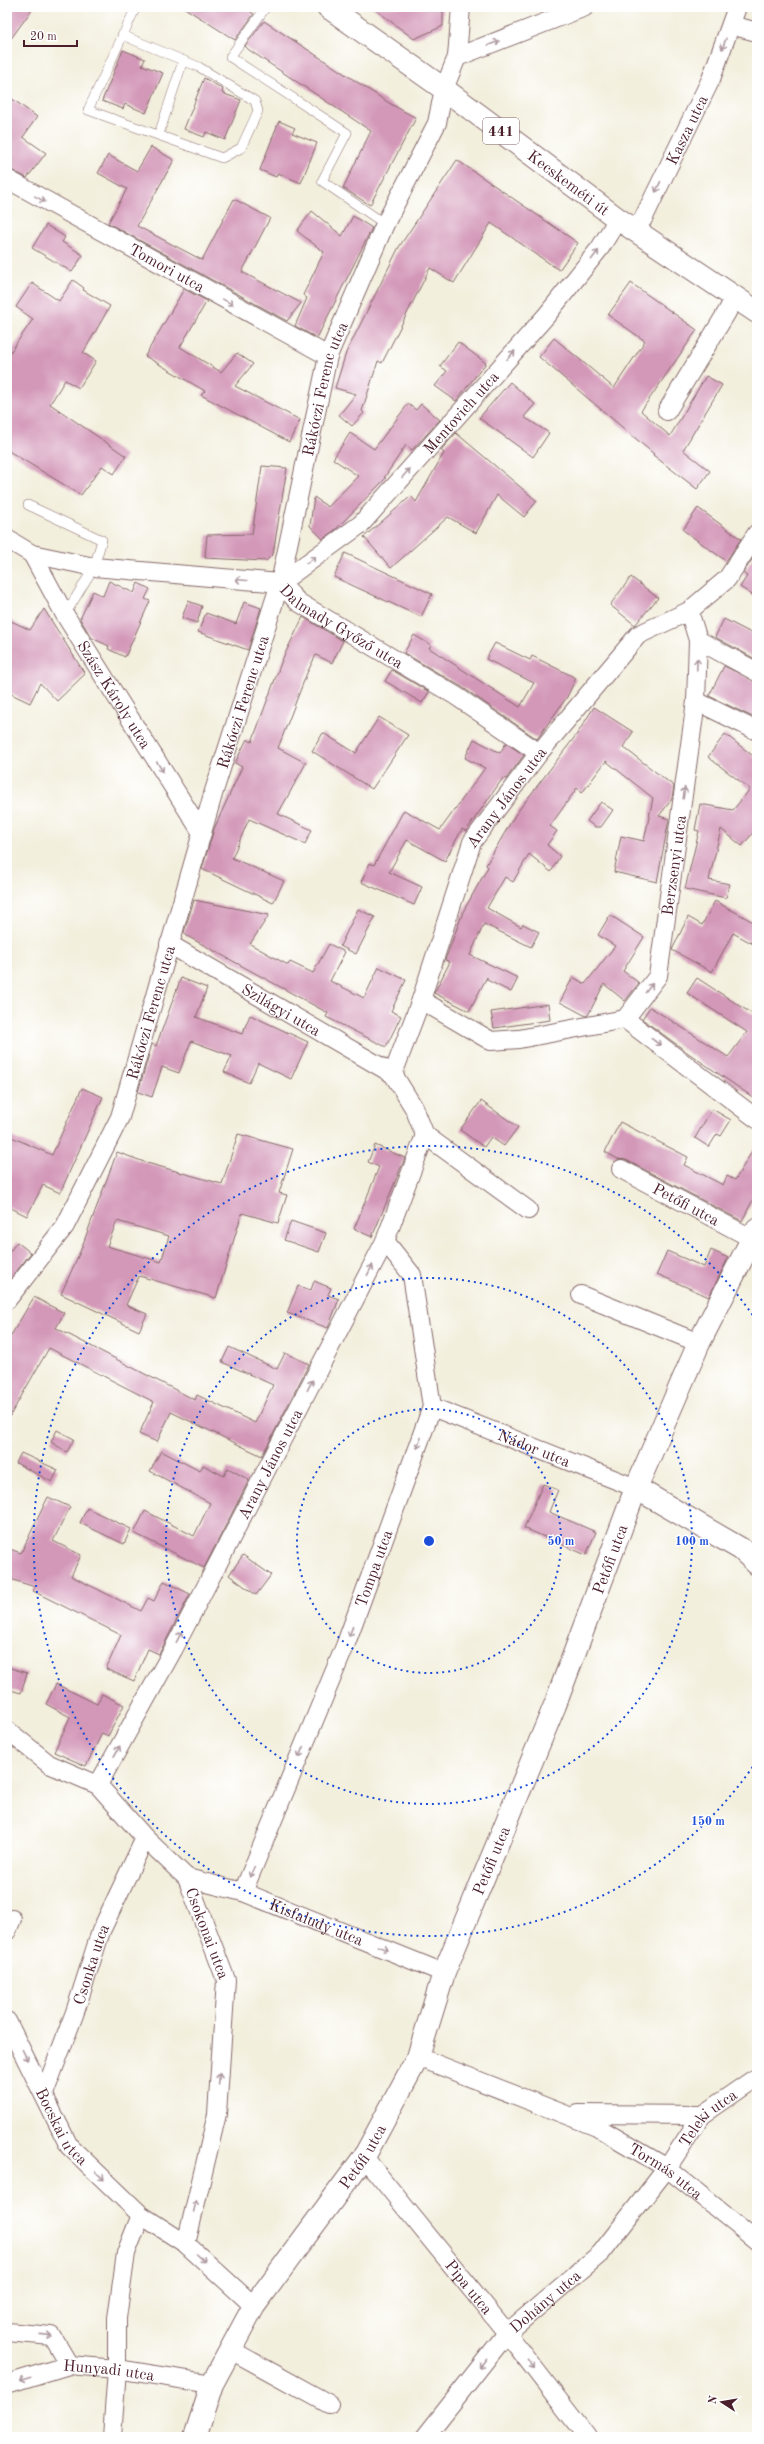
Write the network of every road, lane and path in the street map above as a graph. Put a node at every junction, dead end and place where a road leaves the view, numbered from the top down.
1 (136, 7) edge
2 (266, 7) edge
3 (328, 7) edge
4 (462, 7) edge
5 (585, 7) edge
6 (738, 7) edge
7 (731, 26) junction
8 (757, 32) edge
9 (122, 35) junction
10 (457, 57) junction
11 (183, 61) junction
12 (444, 89) junction
13 (159, 134) junction
14 (7, 179) edge
15 (385, 224) junction
16 (627, 224) junction
17 (735, 296) junction
18 (757, 312) edge
19 (328, 356) junction
20 (667, 411) dead end
21 (28, 505) dead end
22 (757, 533) edge
23 (7, 538) edge
24 (32, 554) junction
25 (94, 567) junction
26 (280, 583) junction
27 (689, 611) junction
28 (65, 615) junction
29 (698, 640) junction
30 (757, 672) edge
31 (696, 701) junction
32 (757, 730) edge
33 (539, 753) junction
34 (202, 833) junction
35 (169, 944) junction
36 (421, 1000) junction
37 (625, 1019) junction
38 (393, 1074) junction
39 (757, 1119) edge
40 (425, 1135) junction
41 (621, 1169) dead end
42 (528, 1210) dead end
43 (754, 1233) edge
44 (385, 1241) junction
45 (581, 1295) dead end
46 (7, 1300) edge
47 (699, 1343) junction
48 (432, 1407) junction
49 (636, 1488) junction
50 (757, 1564) edge
51 (7, 1730) edge
52 (98, 1785) junction
53 (145, 1838) junction
54 (188, 1878) junction
55 (243, 1892) junction
56 (444, 1973) junction
57 (7, 2021) edge
58 (418, 2057) junction
59 (757, 2077) edge
60 (44, 2094) junction
61 (566, 2114) junction
62 (702, 2115) junction
63 (364, 2157) junction
64 (667, 2168) junction
65 (141, 2215) junction
66 (757, 2241) edge
67 (186, 2244) junction
68 (254, 2306) junction
69 (7, 2332) edge
70 (507, 2333) junction
71 (229, 2349) junction
72 (70, 2365) junction
73 (117, 2369) junction
74 (7, 2384) edge
75 (212, 2384) junction
76 (329, 2404) dead end
77 (112, 2437) edge
78 (195, 2437) edge
79 (425, 2437) edge
80 (587, 2437) edge

1 - 9 lane
2 - 15 lane
3 - 12 street, Kecskeméti út / 441
4 - 10 street, Rákóczi Ferenc utca
10 -> 5 street
6 - 7 street, Kasza utca
7 - 8 street
7 -> 16 street, Kasza utca
9 - 11 lane
9 - 13 lane
10 - 12 street, Rákóczi Ferenc utca
11 - 13 lane
11 - 13 lane
12 - 15 street, Rákóczi Ferenc utca
12 - 16 street, Kecskeméti út / 441
14 -> 19 street, Tomori utca
15 - 19 street, Rákóczi Ferenc utca
16 - 17 street, Kecskeméti út / 441
26 -> 16 street, Mentovich utca
17 - 18 street, Kecskeméti út / 441
17 - 20 street
19 - 26 street, Rákóczi Ferenc utca
21 - 25 lane
22 - 27 street, Arany János utca
23 - 24 street, Dalmady Győző utca
24 - 25 street, Dalmady Győző utca
24 - 28 street, Szász Károly utca
26 -> 25 street, Dalmady Győző utca
25 - 28 lane
26 - 33 street, Dalmady Győző utca
26 - 34 street, Rákóczi Ferenc utca
27 - 29 street, Berzsenyi utca
27 - 33 street, Arany János utca
28 -> 34 street, Szász Károly utca
29 - 30 street
31 -> 29 street, Berzsenyi utca
31 - 32 street
37 -> 31 street, Berzsenyi utca
33 - 36 street, Arany János utca
34 - 35 street, Rákóczi Ferenc utca
35 - 38 street, Szilágyi utca
35 - 46 street, Rákóczi Ferenc utca
36 - 37 street
36 - 38 street, Arany János utca
37 -> 39 street
38 - 40 street
40 - 42 street
40 - 44 street, Arany János utca
41 - 43 street, Petőfi utca
43 - 47 street, Petőfi utca
44 - 48 street, Tompa utca
52 -> 44 street, Arany János utca
45 - 47 street
47 - 49 street, Petőfi utca
48 - 49 street, Nádor utca
48 -> 55 street, Tompa utca
49 - 50 street
49 - 56 street, Petőfi utca
51 - 52 street, Csokonai utca
52 - 53 street, Csokonai utca
53 - 54 street, Csokonai utca
53 - 60 street, Csonka utca
54 - 55 street, Kisfaludy utca
67 -> 54 street, Csokonai utca
55 -> 56 street, Kisfaludy utca
56 - 58 street, Petőfi utca
57 -> 60 street, Bocskai utca
58 - 61 street, Tormás utca
58 - 63 street, Petőfi utca
59 - 62 street, Teleki utca
60 -> 65 street, Bocskai utca
61 - 62 street, Tormás utca
61 - 64 street, Tormás utca
62 - 64 street, Teleki utca
63 - 68 street, Petőfi utca
63 - 70 street, Pipa utca
64 - 66 street, Tormás utca
64 - 70 street, Dohány utca
65 - 67 street, Bocskai utca
65 - 73 street
67 -> 68 street, Bocskai utca
68 - 71 street, Petőfi utca
69 -> 72 street
70 -> 79 street, Dohány utca
70 -> 80 street, Pipa utca
71 - 75 street, Petőfi utca
71 - 76 street
72 - 73 street, Hunyadi utca
72 -> 74 street, Hunyadi utca
73 - 75 street, Hunyadi utca
73 - 77 street
75 - 78 street, Petőfi utca

